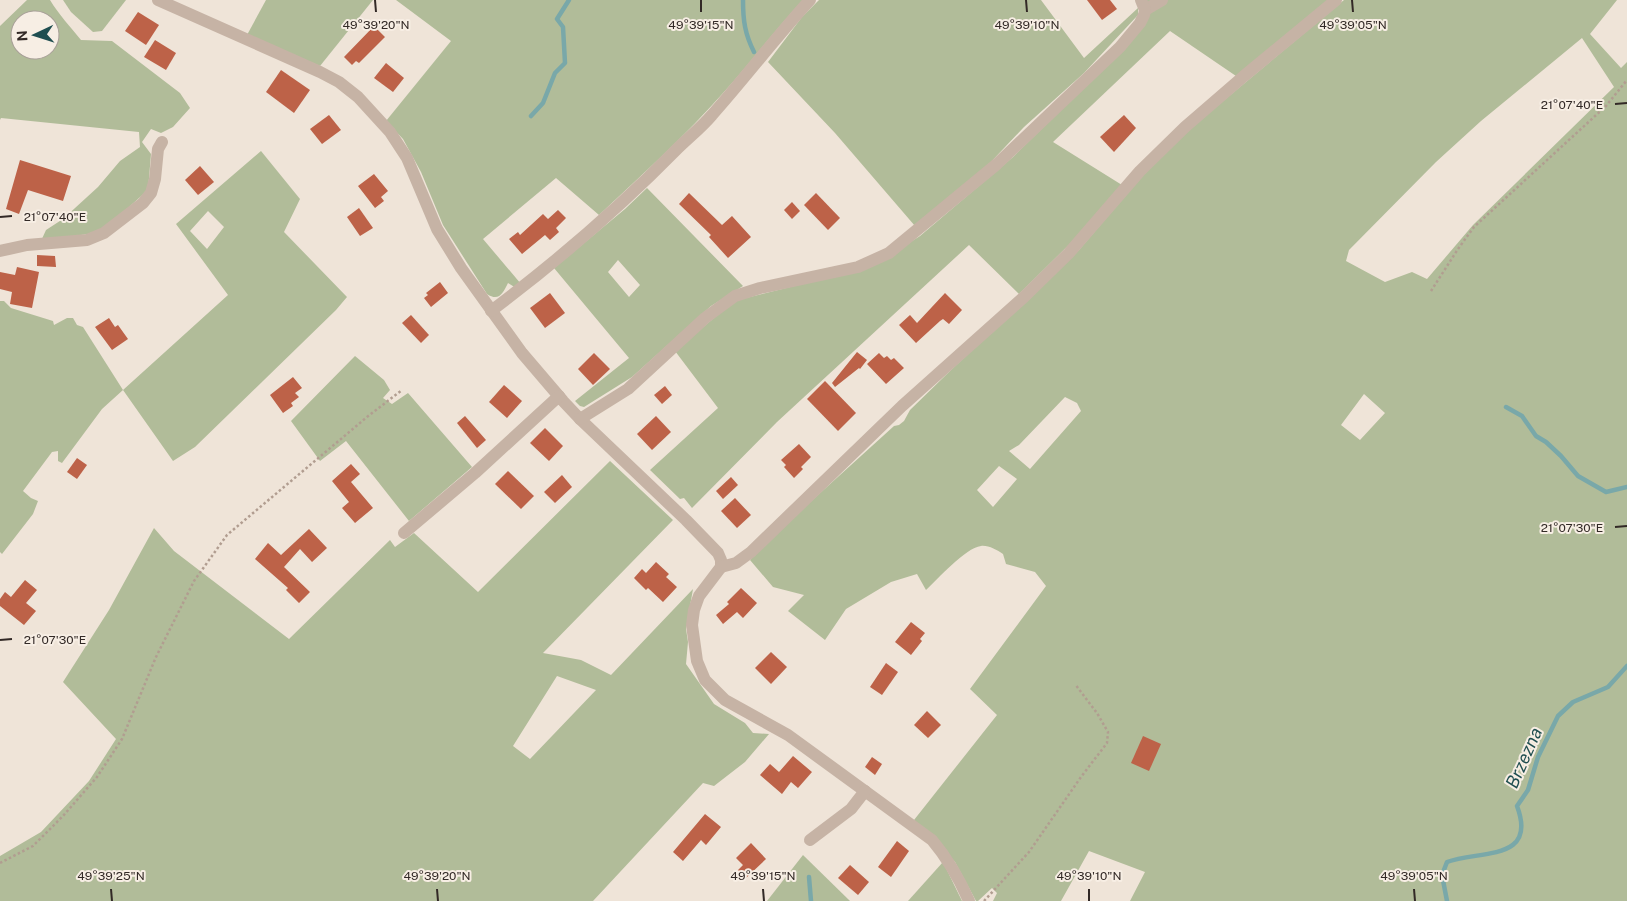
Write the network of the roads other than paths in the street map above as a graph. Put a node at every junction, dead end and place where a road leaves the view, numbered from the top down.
1 (158, 0) edge
2 (810, 0) edge
3 (1162, 0) edge
4 (1336, 0) edge
5 (1143, 5) edge
6 (162, 142) dead end
7 (0, 251) edge
8 (491, 311) junction
9 (559, 396) junction
10 (580, 419) junction
11 (404, 533) dead end
12 (721, 567) junction
13 (865, 791) junction
14 (810, 840) dead end
15 (969, 901) edge

1 - 8 street
2 - 8 street
3 - 5 street
4 - 12 street
5 - 10 street
6 - 7 street
8 - 9 street
9 - 10 street
9 - 11 street
10 - 12 street
12 - 13 street
13 - 14 street
13 - 15 street

